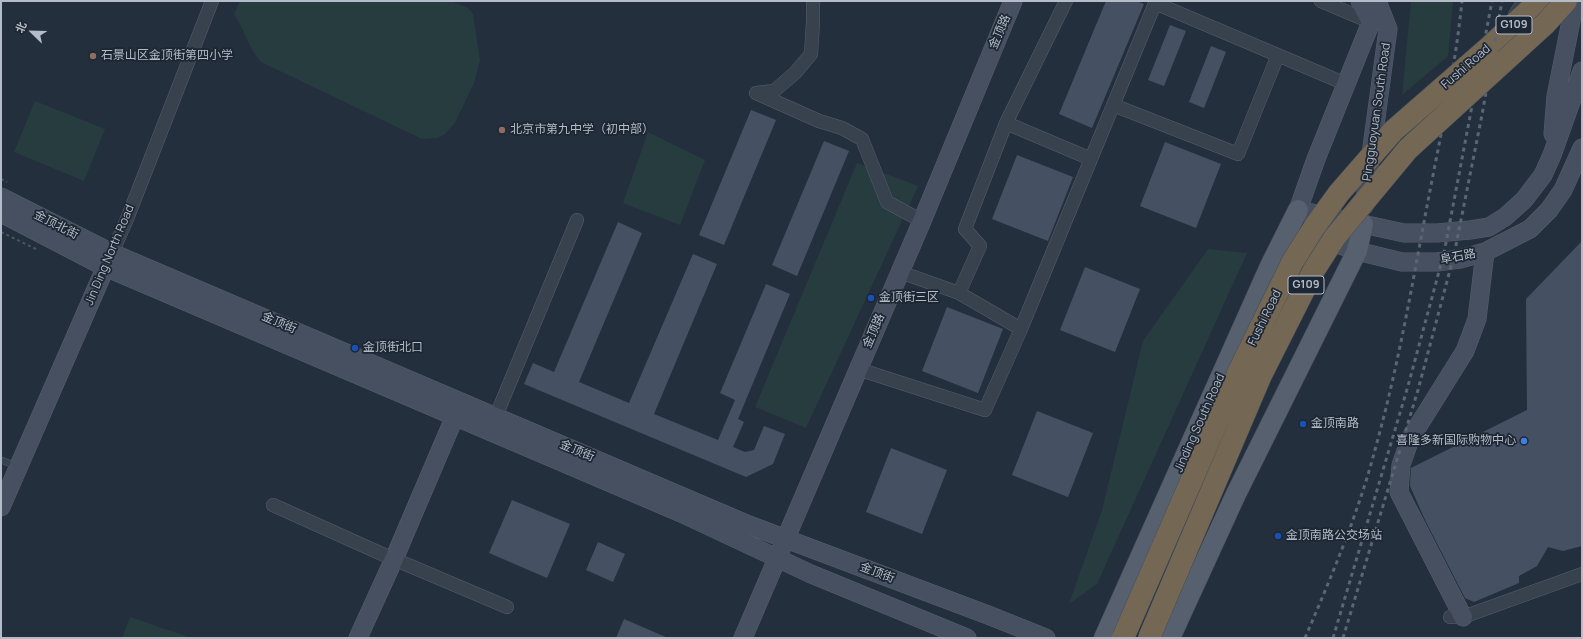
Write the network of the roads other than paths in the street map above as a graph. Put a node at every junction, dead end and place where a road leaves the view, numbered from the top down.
1 (212, 1) edge
2 (813, 1) edge
3 (1013, 1) edge
4 (1066, 1) edge
5 (1321, 1) edge
6 (1360, 1) edge
7 (1377, 1) edge
8 (1520, 1) edge
9 (1539, 1) edge
10 (1566, 1) edge
11 (1576, 1) edge
12 (1155, 2) edge
13 (1508, 19) dead end
14 (1371, 22) junction
15 (1504, 25) dead end
16 (1388, 29) junction
17 (1487, 49) junction
18 (1278, 55) junction
19 (1582, 71) edge
20 (1346, 84) junction
21 (1113, 105) junction
22 (1006, 123) junction
23 (1582, 150) edge
24 (1552, 155) junction
25 (1091, 159) junction
26 (1, 197) edge
27 (1, 213) edge
28 (1294, 218) junction
29 (577, 220) dead end
30 (922, 221) junction
31 (1363, 224) junction
32 (1357, 251) junction
33 (1485, 252) junction
34 (108, 260) junction
35 (900, 272) junction
36 (959, 294) junction
37 (1021, 329) junction
38 (858, 369) junction
39 (455, 416) junction
40 (496, 416) junction
41 (1, 460) edge
42 (18, 467) junction
43 (273, 505) dead end
44 (1, 507) edge
45 (785, 538) junction
46 (777, 558) junction
47 (394, 559) junction
48 (1582, 574) edge
49 (1119, 604) junction
50 (506, 607) dead end
51 (1456, 617) joint
52 (1172, 633) edge
53 (358, 638) edge
54 (743, 638) edge
55 (967, 638) edge
56 (1046, 638) edge
57 (1104, 638) edge
58 (1123, 638) edge
59 (1149, 638) edge

1 - 34 street, Jin Ding North Road
2 - 30 street
3 - 30 main road, 金顶路
4 - 22 street
5 - 14 street
6 - 14 main road
7 - 16 main road, Pingguoyuan South Road
8 - 13 lane
9 - 17 highway, Fushi Road / G109
10 - 59 highway, Fushi Road / G109, bridge
11 - 24 main road, 阜石路
12 - 18 street
12 - 21 street
14 - 16 street
14 - 20 main road, Pingguoyuan South Road
15 - 17 lane
16 - 31 main road, Pingguoyuan South Road
17 - 58 highway, Fushi Road / G109, bridge
18 - 20 street
18 - 21 street
19 - 24 main road, 阜石路
20 - 28 main road, Pingguoyuan South Road
21 - 25 street
22 - 25 street
22 - 36 street
23 - 33 main road, 阜石路
24 - 31 main road, 阜石路
25 - 37 street
26 - 34 main road, 金顶北街
27 - 34 main road, 金顶北街
28 - 31 main road, 阜石路
28 - 32 main road, 阜石路
28 - 49 main road, Jinding South Road
29 - 40 street
30 - 35 main road, 金顶路
31 - 32 main road
32 - 33 main road, 阜石路
32 - 52 main road
33 - 51 main road
34 - 39 main road, 金顶街
34 - 40 main road, 金顶街
34 - 42 main road, Jin Ding North Road
35 - 36 street
35 - 38 main road, 金顶路
36 - 37 street
37 - 38 street
38 - 45 main road, 金顶路
39 - 46 main road, 金顶街
39 - 47 main road
40 - 45 main road, 金顶街
41 - 42 lane
42 - 44 main road, Jin Ding North Road
43 - 47 street
45 - 46 main road, 金顶路
45 - 56 main road, 金顶街
46 - 54 main road, 金顶路
46 - 55 main road, 金顶街
47 - 50 street
47 - 53 main road
48 - 51 street
49 - 52 main road
49 - 57 main road, Jinding South Road

